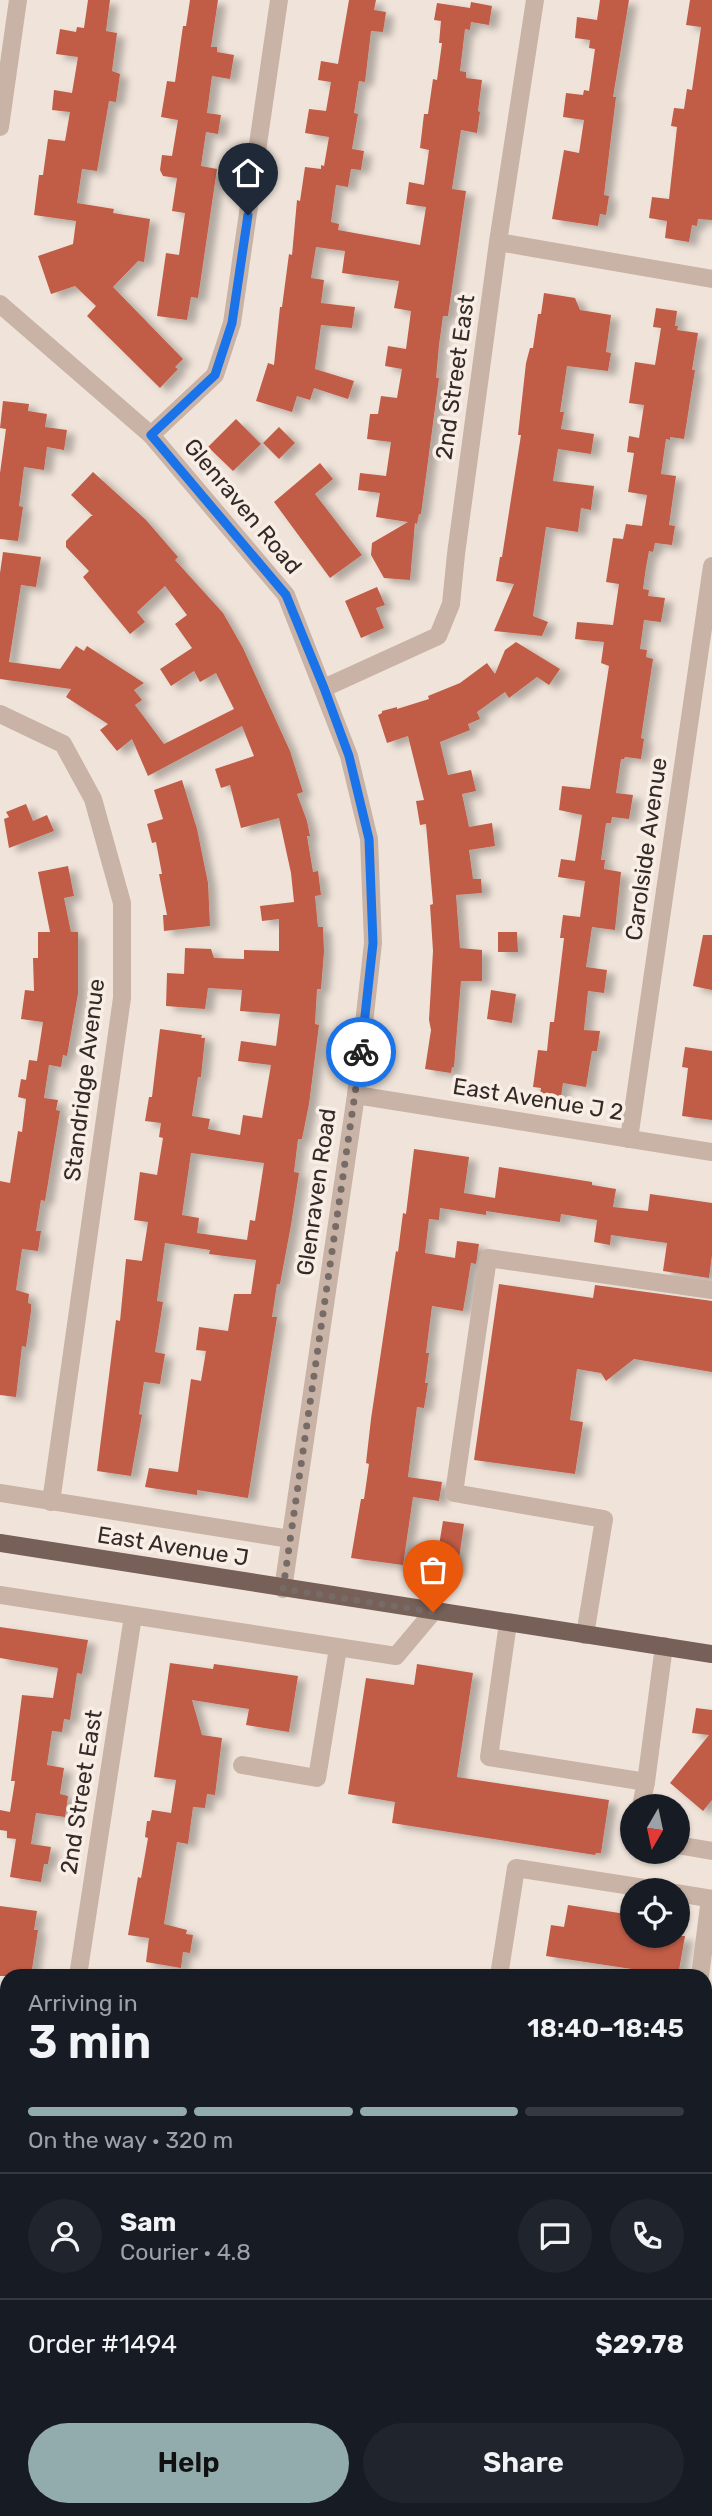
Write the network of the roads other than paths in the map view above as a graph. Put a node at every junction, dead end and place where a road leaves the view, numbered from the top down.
1 (18, 0) edge
2 (279, 0) edge
3 (534, 0) edge
4 (0, 127) edge
5 (498, 242) junction
6 (712, 279) edge
7 (0, 304) edge
8 (151, 435) junction
9 (712, 566) edge
10 (324, 688) junction
11 (0, 715) edge
12 (356, 1095) junction
13 (629, 1139) junction
14 (712, 1152) edge
15 (712, 1290) edge
16 (0, 1493) edge
17 (51, 1502) junction
18 (290, 1539) junction
19 (0, 1543) edge
20 (283, 1589) junction
21 (0, 1595) edge
22 (433, 1612) junction
23 (133, 1616) junction
24 (508, 1623) junction
25 (585, 1635) junction
26 (338, 1647) junction
27 (664, 1647) junction
28 (712, 1654) edge
29 (242, 1765) dead end
30 (646, 1782) junction
31 (644, 1794) edge
32 (690, 1848) edge
33 (712, 1852) edge
34 (620, 1884) edge
35 (690, 1895) edge
36 (711, 1899) edge
37 (79, 1969) edge
38 (500, 1969) edge
39 (701, 1969) edge

1 - 4 street
2 - 8 street
3 - 5 street, 2nd Street East
5 - 6 street
5 - 10 street, 2nd Street East
7 - 8 street, Glenraven Road
8 - 10 street, Glenraven Road
9 - 13 street, Carolside Avenue
10 - 12 street, Glenraven Road
11 - 17 street, Standridge Avenue
12 - 13 street, East Avenue J 2
12 - 18 street, Glenraven Road
13 - 14 street, East Avenue J 2
15 - 25 street
16 - 17 street, East Avenue J
17 - 18 street, East Avenue J
18 - 20 street, Glenraven Road
19 - 20 main road, East Avenue J
20 - 22 main road, East Avenue J
21 - 23 street
22 - 24 main road, East Avenue J
22 - 26 street
23 - 26 street
23 - 37 street, 2nd Street East
24 - 25 main road, East Avenue J
24 - 30 street
25 - 27 main road, East Avenue J
26 - 29 street
27 - 28 main road, East Avenue J
27 - 30 street
30 - 31 street
32 - 33 street
34 - 38 street
35 - 36 street
36 - 39 street

